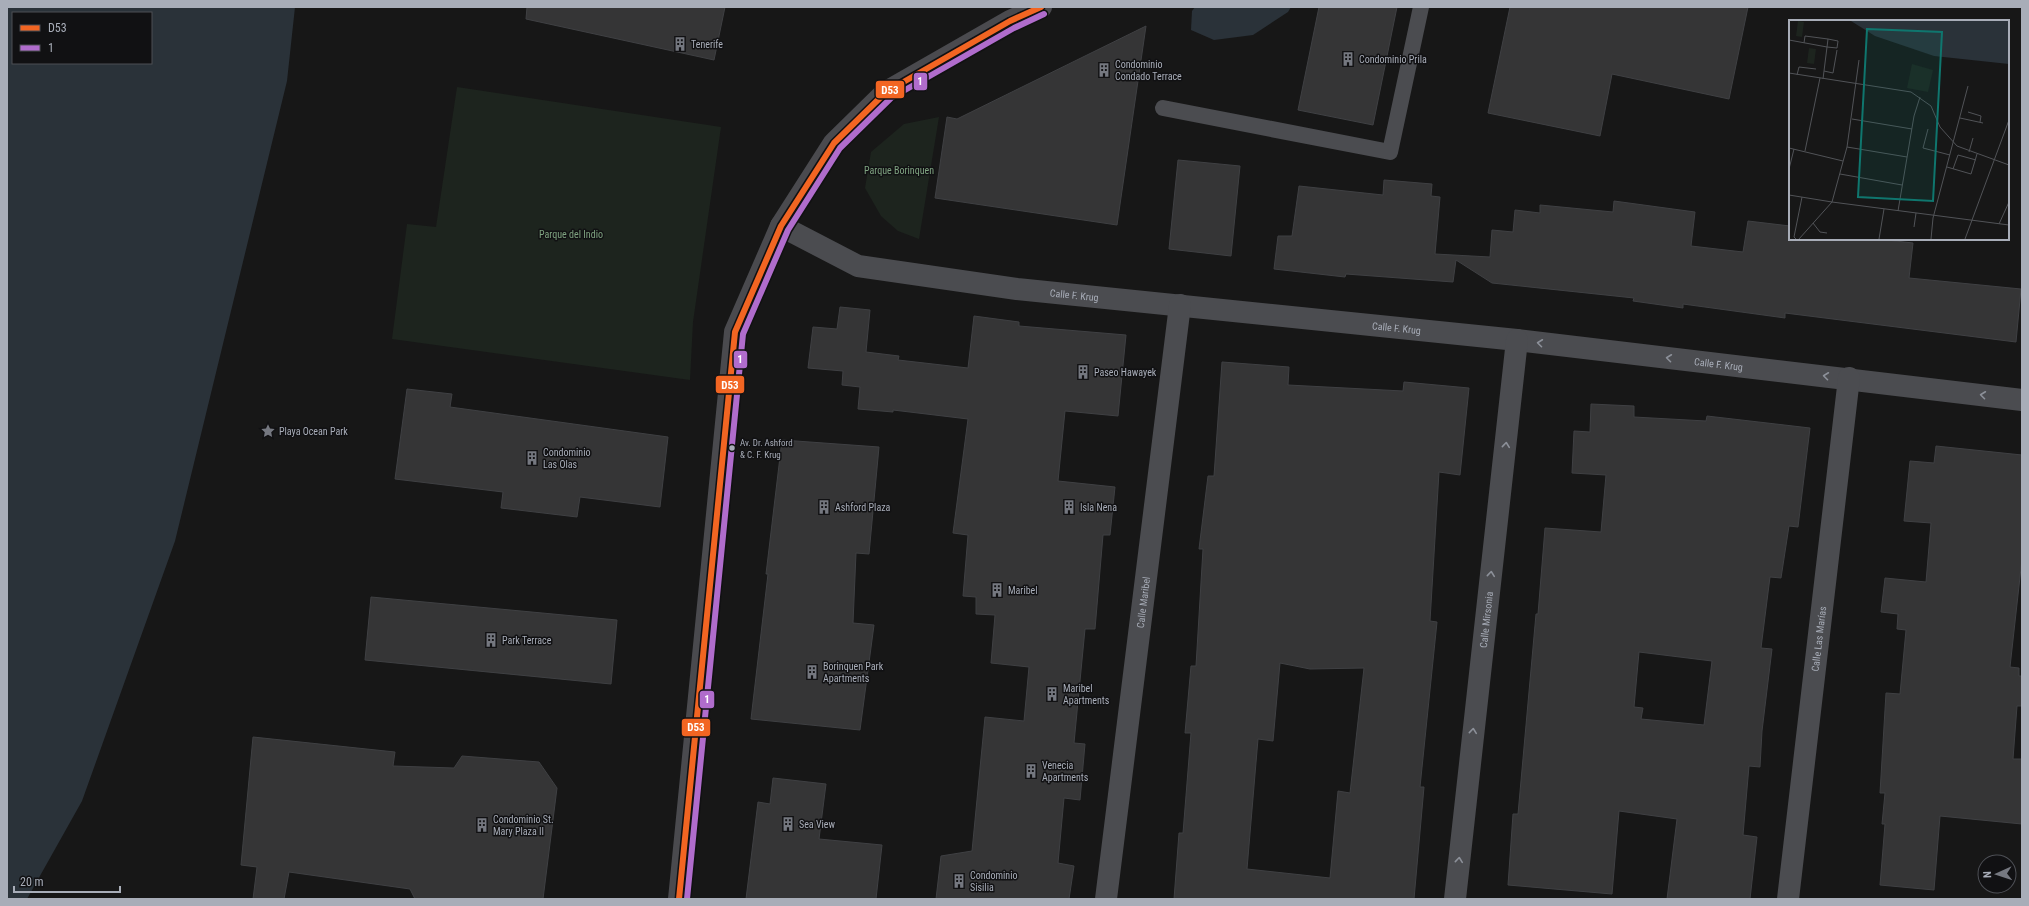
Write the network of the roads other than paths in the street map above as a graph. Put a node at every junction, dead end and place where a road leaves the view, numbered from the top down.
1 (1041, 7) edge
2 (1421, 7) edge
3 (1163, 108) dead end
4 (781, 226) junction
5 (1180, 305) junction
6 (1517, 340) junction
7 (1848, 378) junction
8 (2022, 400) edge
9 (679, 899) edge
10 (1106, 899) edge
11 (1455, 899) edge
12 (1788, 899) edge

1 - 4 street
2 - 3 lane
4 - 5 street, Calle F. Krug
4 - 9 street
5 - 6 street, Calle F. Krug
5 - 10 street, Calle Maribel
7 -> 6 street, Calle F. Krug
11 -> 6 street, Calle Mirsonia
8 -> 7 street, Calle F. Krug
7 - 12 street, Calle Las Marías

